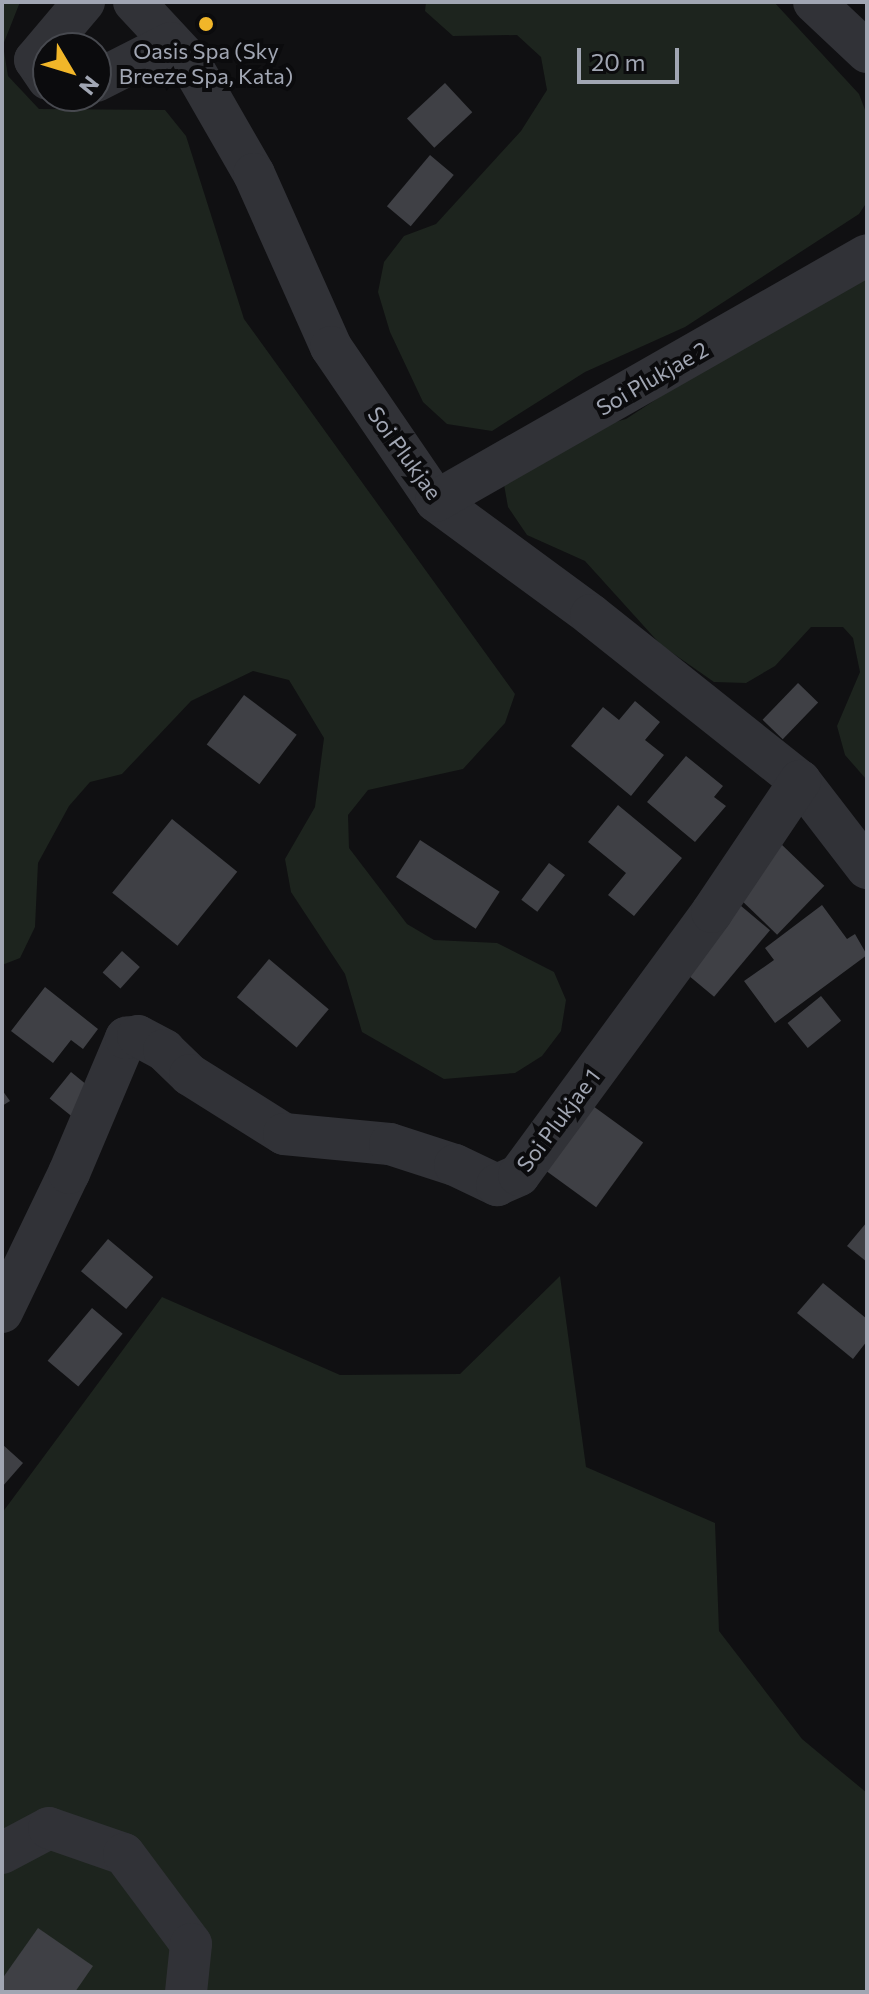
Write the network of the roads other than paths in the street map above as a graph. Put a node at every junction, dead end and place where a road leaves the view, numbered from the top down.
1 (84, 2) edge
2 (134, 2) edge
3 (814, 2) edge
4 (59, 32) edge
5 (171, 43) junction
6 (867, 52) edge
7 (112, 73) edge
8 (867, 255) edge
9 (436, 501) junction
10 (800, 781) junction
11 (867, 868) edge
12 (2, 1312) edge
13 (2, 1853) edge
14 (186, 1992) edge

1 - 4 street
2 - 5 street, Soi Plukjae
3 - 6 street
5 - 7 street
5 - 9 street, Soi Plukjae
8 - 9 street, Soi Plukjae 2
9 - 10 street, Soi Plukjae
10 - 11 street, Soi Plukjae
10 - 12 street, Soi Plukjae 1
13 - 14 street

